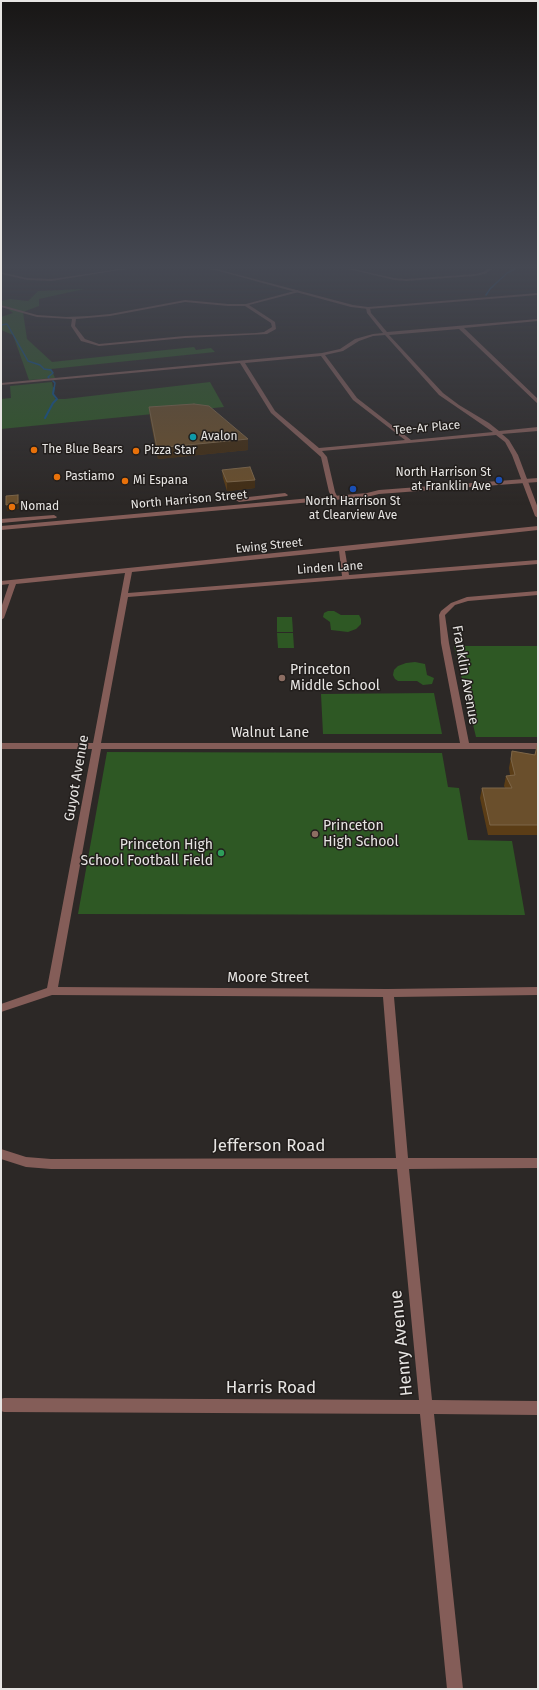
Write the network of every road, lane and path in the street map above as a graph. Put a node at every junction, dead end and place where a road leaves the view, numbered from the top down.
1 (345, 348) edge
2 (399, 348) edge
3 (481, 348) edge
4 (322, 354) junction
5 (242, 362) junction
6 (1, 384) edge
7 (538, 395) edge
8 (531, 396) junction
9 (538, 402) edge
10 (538, 429) edge
11 (497, 433) junction
12 (409, 441) junction
13 (319, 450) junction
14 (538, 480) edge
15 (525, 482) junction
16 (293, 495) junction
17 (334, 495) junction
18 (264, 497) junction
19 (302, 501) junction
20 (185, 505) junction
21 (229, 507) junction
22 (206, 509) junction
23 (538, 516) edge
24 (1, 521) edge
25 (1, 528) edge
26 (538, 528) edge
27 (342, 550) junction
28 (538, 562) edge
29 (129, 571) junction
30 (346, 578) junction
31 (13, 582) junction
32 (1, 583) edge
33 (538, 593) edge
34 (125, 595) junction
35 (1, 618) edge
36 (1, 746) edge
37 (97, 746) junction
38 (465, 746) junction
39 (538, 746) edge
40 (52, 991) junction
41 (538, 991) edge
42 (388, 993) junction
43 (1, 1008) edge
44 (1, 1154) edge
45 (403, 1163) junction
46 (538, 1163) edge
47 (4, 1405) dead end
48 (427, 1408) junction
49 (538, 1408) edge
50 (455, 1689) edge

1 - 4 street
2 - 11 street
3 - 8 street
4 - 5 street
4 - 12 street
5 - 6 street
5 - 13 street
7 - 8 street
8 - 9 street
10 - 11 street, Tee-Ar Place
11 - 12 street, Tee-Ar Place
11 - 15 street
12 - 13 street, Tee-Ar Place
13 - 17 street
14 - 15 street, North Harrison Street
15 - 17 street, North Harrison Street
15 - 23 street
16 - 17 street, North Harrison Street
16 - 18 street, North Harrison Street
16 - 19 street
17 - 19 street, North Harrison Street
18 - 20 street, North Harrison Street
18 - 21 street
19 - 21 street, North Harrison Street
20 - 22 street
20 - 24 street, North Harrison Street
21 - 22 street, North Harrison Street
22 - 25 street, North Harrison Street
26 - 27 street, Ewing Street
27 - 29 street, Ewing Street
27 - 30 street
28 - 30 street, Linden Lane
29 - 31 street, Ewing Street
29 - 34 street, Guyot Avenue
30 - 34 street, Linden Lane
31 - 32 street, Ewing Street
31 - 35 street
33 - 38 street, Franklin Avenue
34 - 37 street, Guyot Avenue
36 - 37 street, Walnut Lane
37 - 38 street, Walnut Lane
37 - 40 street, Guyot Avenue
38 - 39 street, Walnut Lane
40 - 42 street, Moore Street
40 - 43 street, Moore Street
41 - 42 street, Moore Street
42 - 45 street, Henry Avenue
44 - 45 street, Jefferson Road
45 - 46 street, Jefferson Road
45 - 48 street, Henry Avenue
47 - 48 street, Harris Road
48 - 49 street, Harris Road
48 - 50 street, Henry Avenue

